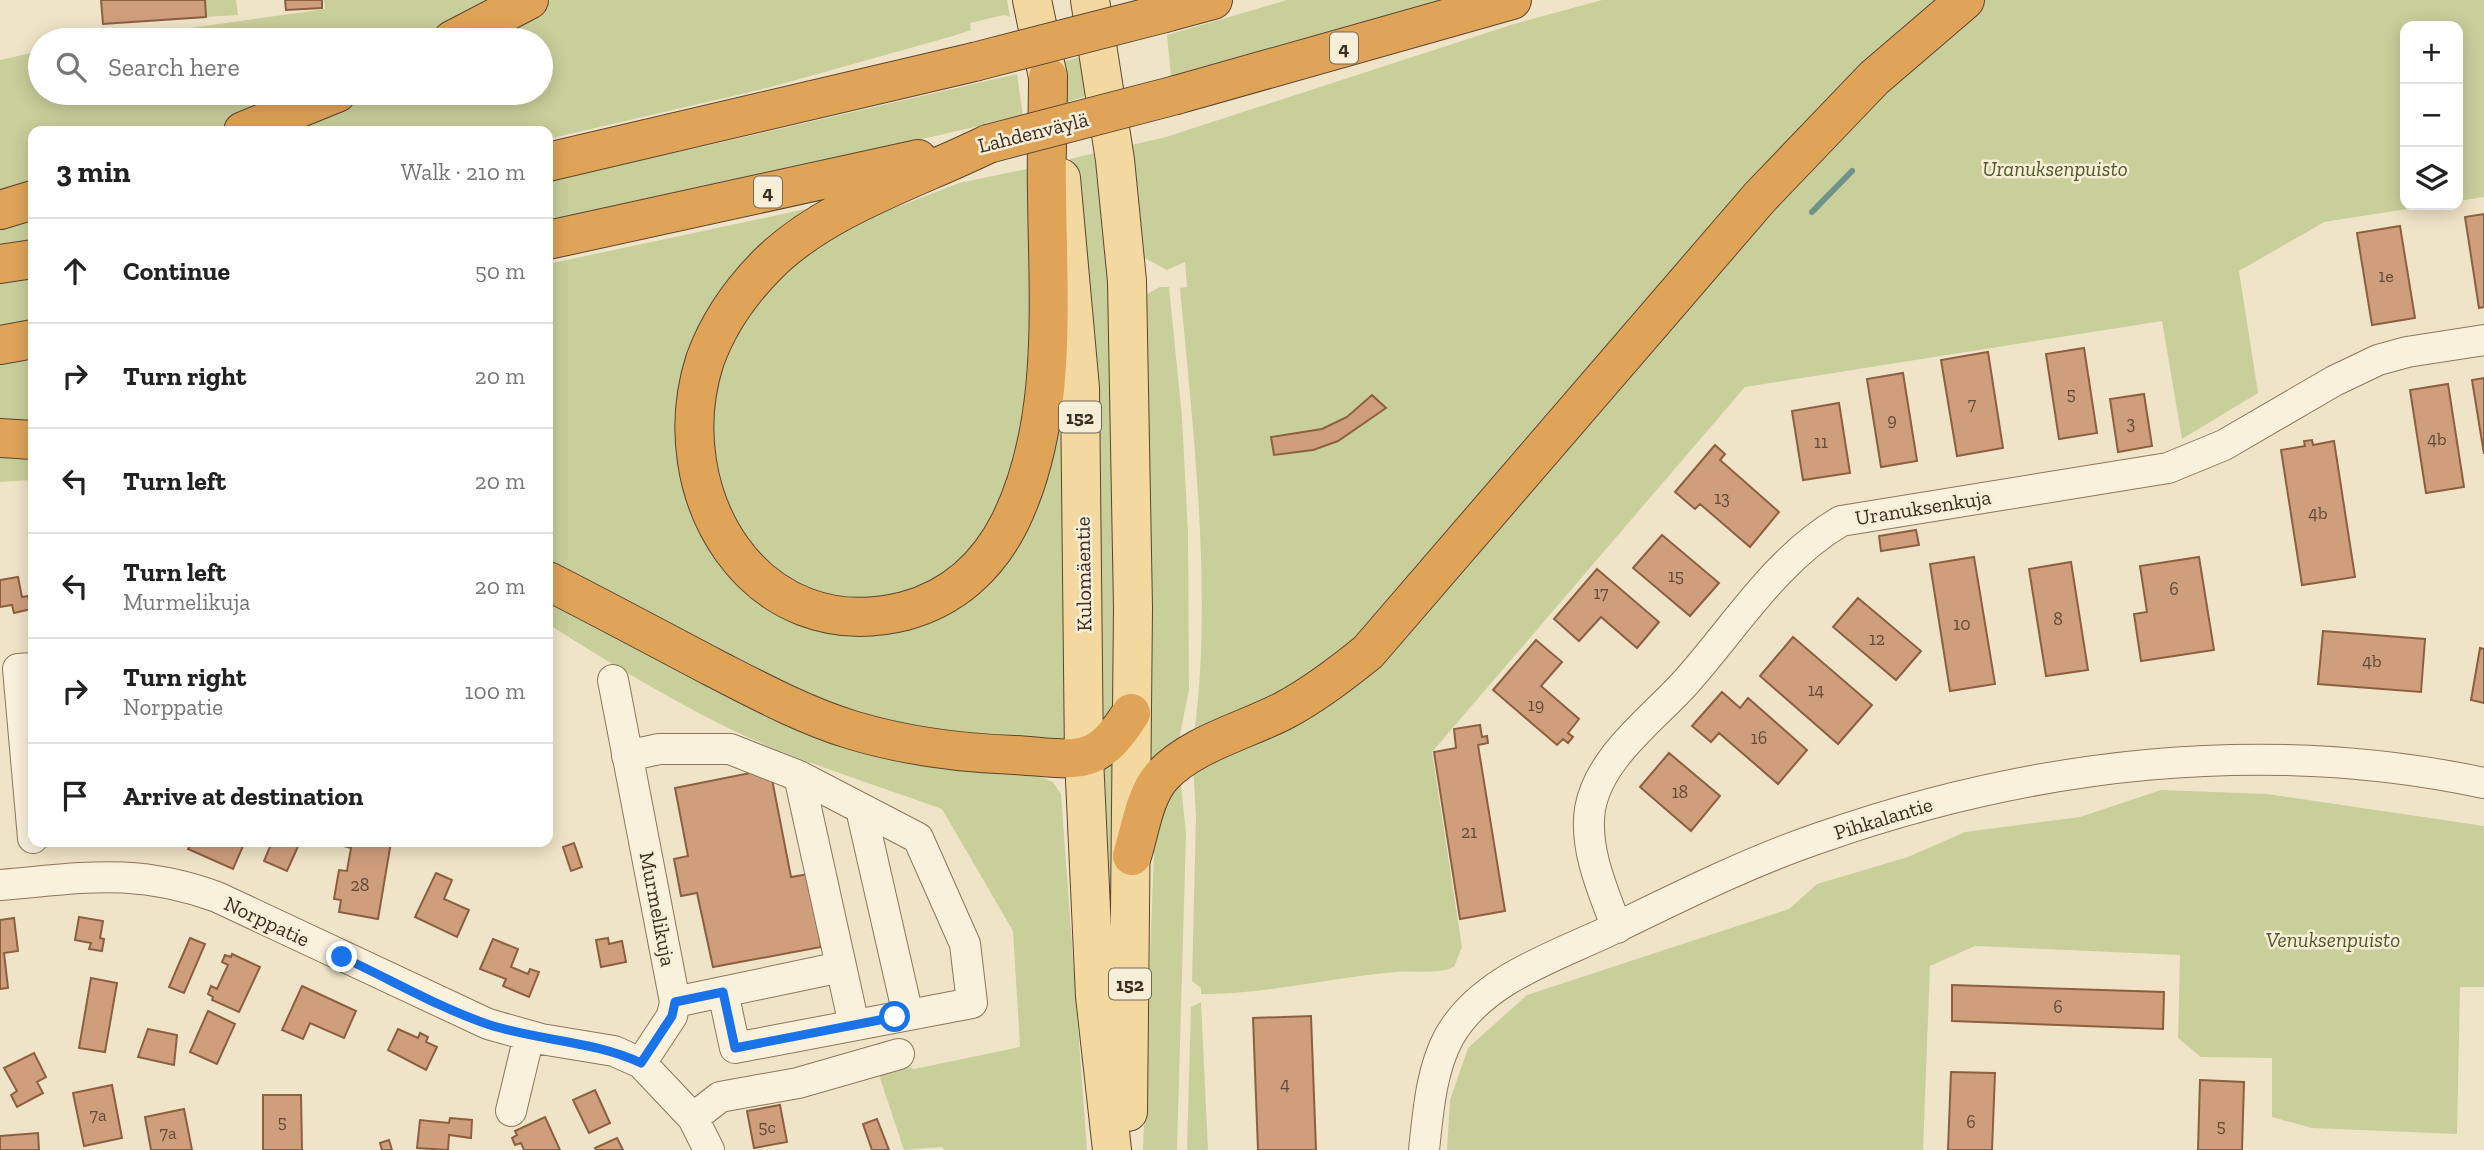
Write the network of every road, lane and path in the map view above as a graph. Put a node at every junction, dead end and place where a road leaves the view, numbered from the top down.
1 (529, 0) edge
2 (1032, 0) edge
3 (1090, 0) edge
4 (1213, 0) edge
5 (1512, 0) edge
6 (1965, 0) edge
7 (1176, 6) edge
8 (475, 28) edge
9 (1048, 77) junction
10 (307, 105) edge
11 (255, 126) edge
12 (988, 144) junction
13 (553, 161) edge
14 (28, 201) edge
15 (0, 209) edge
16 (553, 239) edge
17 (28, 260) edge
18 (0, 264) edge
19 (28, 340) edge
20 (2484, 340) edge
21 (0, 345) edge
22 (0, 438) edge
23 (28, 440) edge
24 (553, 584) edge
25 (17, 665) edge
26 (613, 680) dead end
27 (1131, 713) junction
28 (627, 755) junction
29 (1084, 758) junction
30 (799, 776) junction
31 (2484, 783) edge
32 (28, 785) edge
33 (861, 808) junction
34 (34, 847) edge
35 (1132, 856) junction
36 (37, 882) junction
37 (0, 885) edge
38 (1617, 928) junction
39 (841, 967) junction
40 (723, 992) junction
41 (675, 1002) junction
42 (908, 1015) junction
43 (854, 1025) junction
44 (529, 1035) junction
45 (899, 1054) dead end
46 (641, 1063) junction
47 (511, 1111) dead end
48 (693, 1118) junction
49 (709, 1150) edge
50 (1111, 1150) edge
51 (1128, 1150) edge
52 (1424, 1150) edge

1 - 8 highway
2 - 9 main road, Kulomäentie / 152
3 - 27 main road, 152
4 - 7 highway
5 - 12 highway, Lahdenväylä / 4, bridge
6 - 35 highway
7 - 13 highway, bridge
9 - 12 highway
9 - 29 main road, Kulomäentie / 152
10 - 11 highway
12 - 16 highway, Lahdenväylä / 4
14 - 15 highway
17 - 18 highway
19 - 21 highway
20 - 38 street, Uranuksenkuja
22 - 23 highway
24 - 29 highway
25 - 32 street
26 - 28 street, Murmelikuja
27 - 29 highway
27 - 35 main road, 152
28 - 30 street
28 - 41 street, Murmelikuja
29 - 50 main road, Kulomäentie / 152
30 - 33 street
30 - 39 street
31 - 38 street, Pihkalantie
33 - 42 street
33 - 42 street
34 - 36 street
35 - 51 main road, 152
36 - 37 street, Norppatie
36 - 44 street, Norppatie
38 - 52 street, Pihkalantie
39 - 40 street
39 - 43 street
40 - 41 street
40 - 43 street
41 - 46 street
42 - 43 street
44 - 46 street, Norppatie
44 - 47 street
45 - 48 street
46 - 48 street
48 - 49 street

